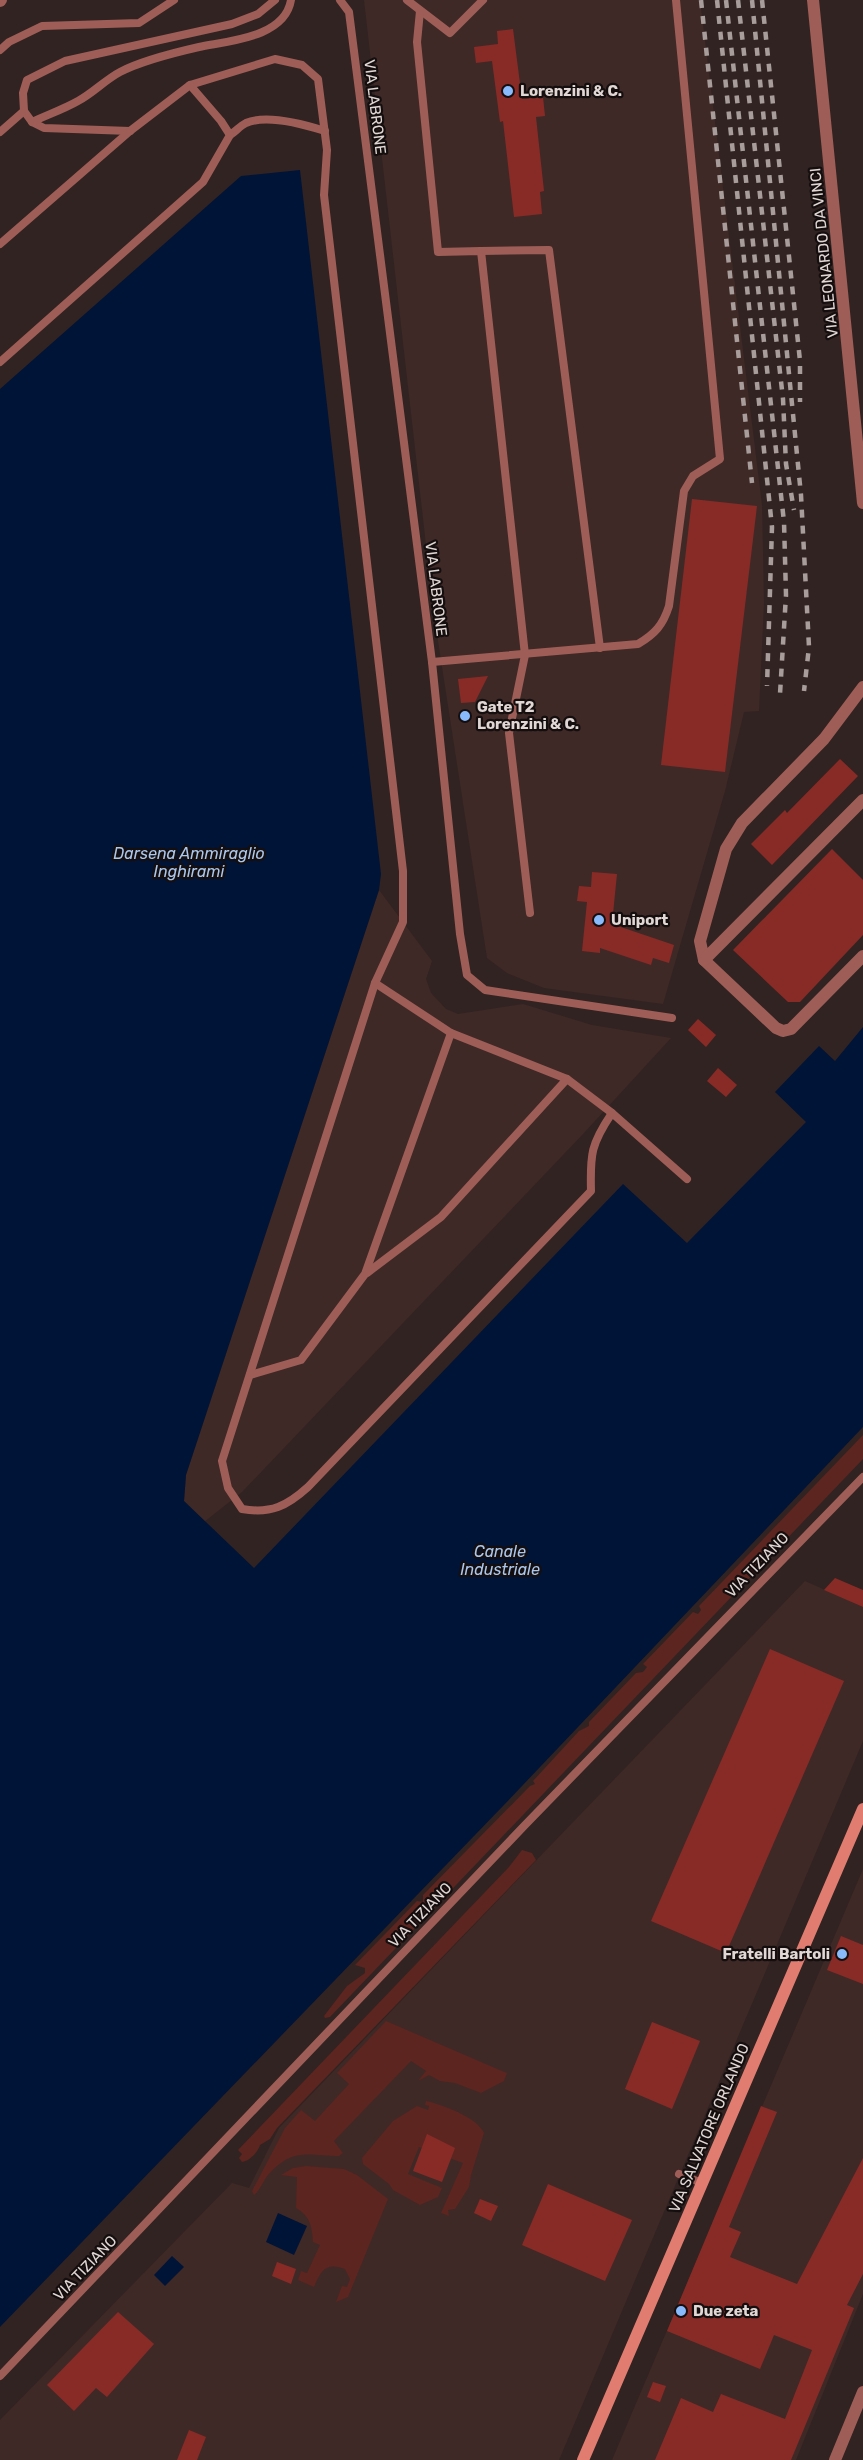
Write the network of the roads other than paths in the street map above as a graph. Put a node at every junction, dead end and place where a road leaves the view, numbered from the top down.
1 (174, 0) edge
2 (275, 0) edge
3 (291, 0) edge
4 (340, 0) edge
5 (407, 0) edge
6 (483, 0) edge
7 (676, 0) edge
8 (813, 0) edge
9 (420, 11) junction
10 (0, 50) edge
11 (190, 86) junction
12 (24, 111) junction
13 (32, 122) junction
14 (130, 131) junction
15 (325, 131) junction
16 (0, 132) edge
17 (230, 135) junction
18 (0, 244) edge
19 (482, 251) junction
20 (0, 362) edge
21 (863, 503) edge
22 (600, 648) junction
23 (525, 655) junction
24 (432, 662) junction
25 (863, 687) edge
26 (863, 800) edge
27 (530, 913) dead end
28 (863, 956) edge
29 (704, 960) junction
30 (375, 983) junction
31 (672, 1018) dead end
32 (451, 1033) junction
33 (567, 1079) junction
34 (612, 1113) junction
35 (687, 1179) dead end
36 (365, 1274) junction
37 (250, 1375) junction
38 (863, 1477) edge
39 (863, 1809) edge
40 (678, 2174) dead end
41 (702, 2183) junction
42 (0, 2376) edge
43 (863, 2392) edge
44 (583, 2460) edge
45 (835, 2460) edge

1 - 10 lane
2 - 12 lane
3 - 13 lane
4 - 24 lane, VIA LABRONE
5 - 9 lane
6 - 9 lane
7 - 22 lane
8 - 21 street, VIA LEONARDO DA VINCI
9 - 19 lane
11 - 14 lane
11 - 15 lane
11 - 17 lane
12 - 13 lane
12 - 16 lane
13 - 14 lane
14 - 18 lane
15 - 17 lane
15 - 30 lane
17 - 20 lane
19 - 22 lane
19 - 23 lane
22 - 23 lane
23 - 24 lane
23 - 27 lane
24 - 31 lane, VIA LABRONE
25 - 29 street
26 - 29 street
28 - 29 street
30 - 32 lane
30 - 37 lane
32 - 33 lane
32 - 36 lane
33 - 34 lane
33 - 36 lane
34 - 35 lane
34 - 37 lane
36 - 37 lane
38 - 42 lane, VIA TIZIANO
39 - 41 main road, VIA SALVATORE ORLANDO
40 - 41 lane
41 - 44 main road, VIA SALVATORE ORLANDO
43 - 45 street

